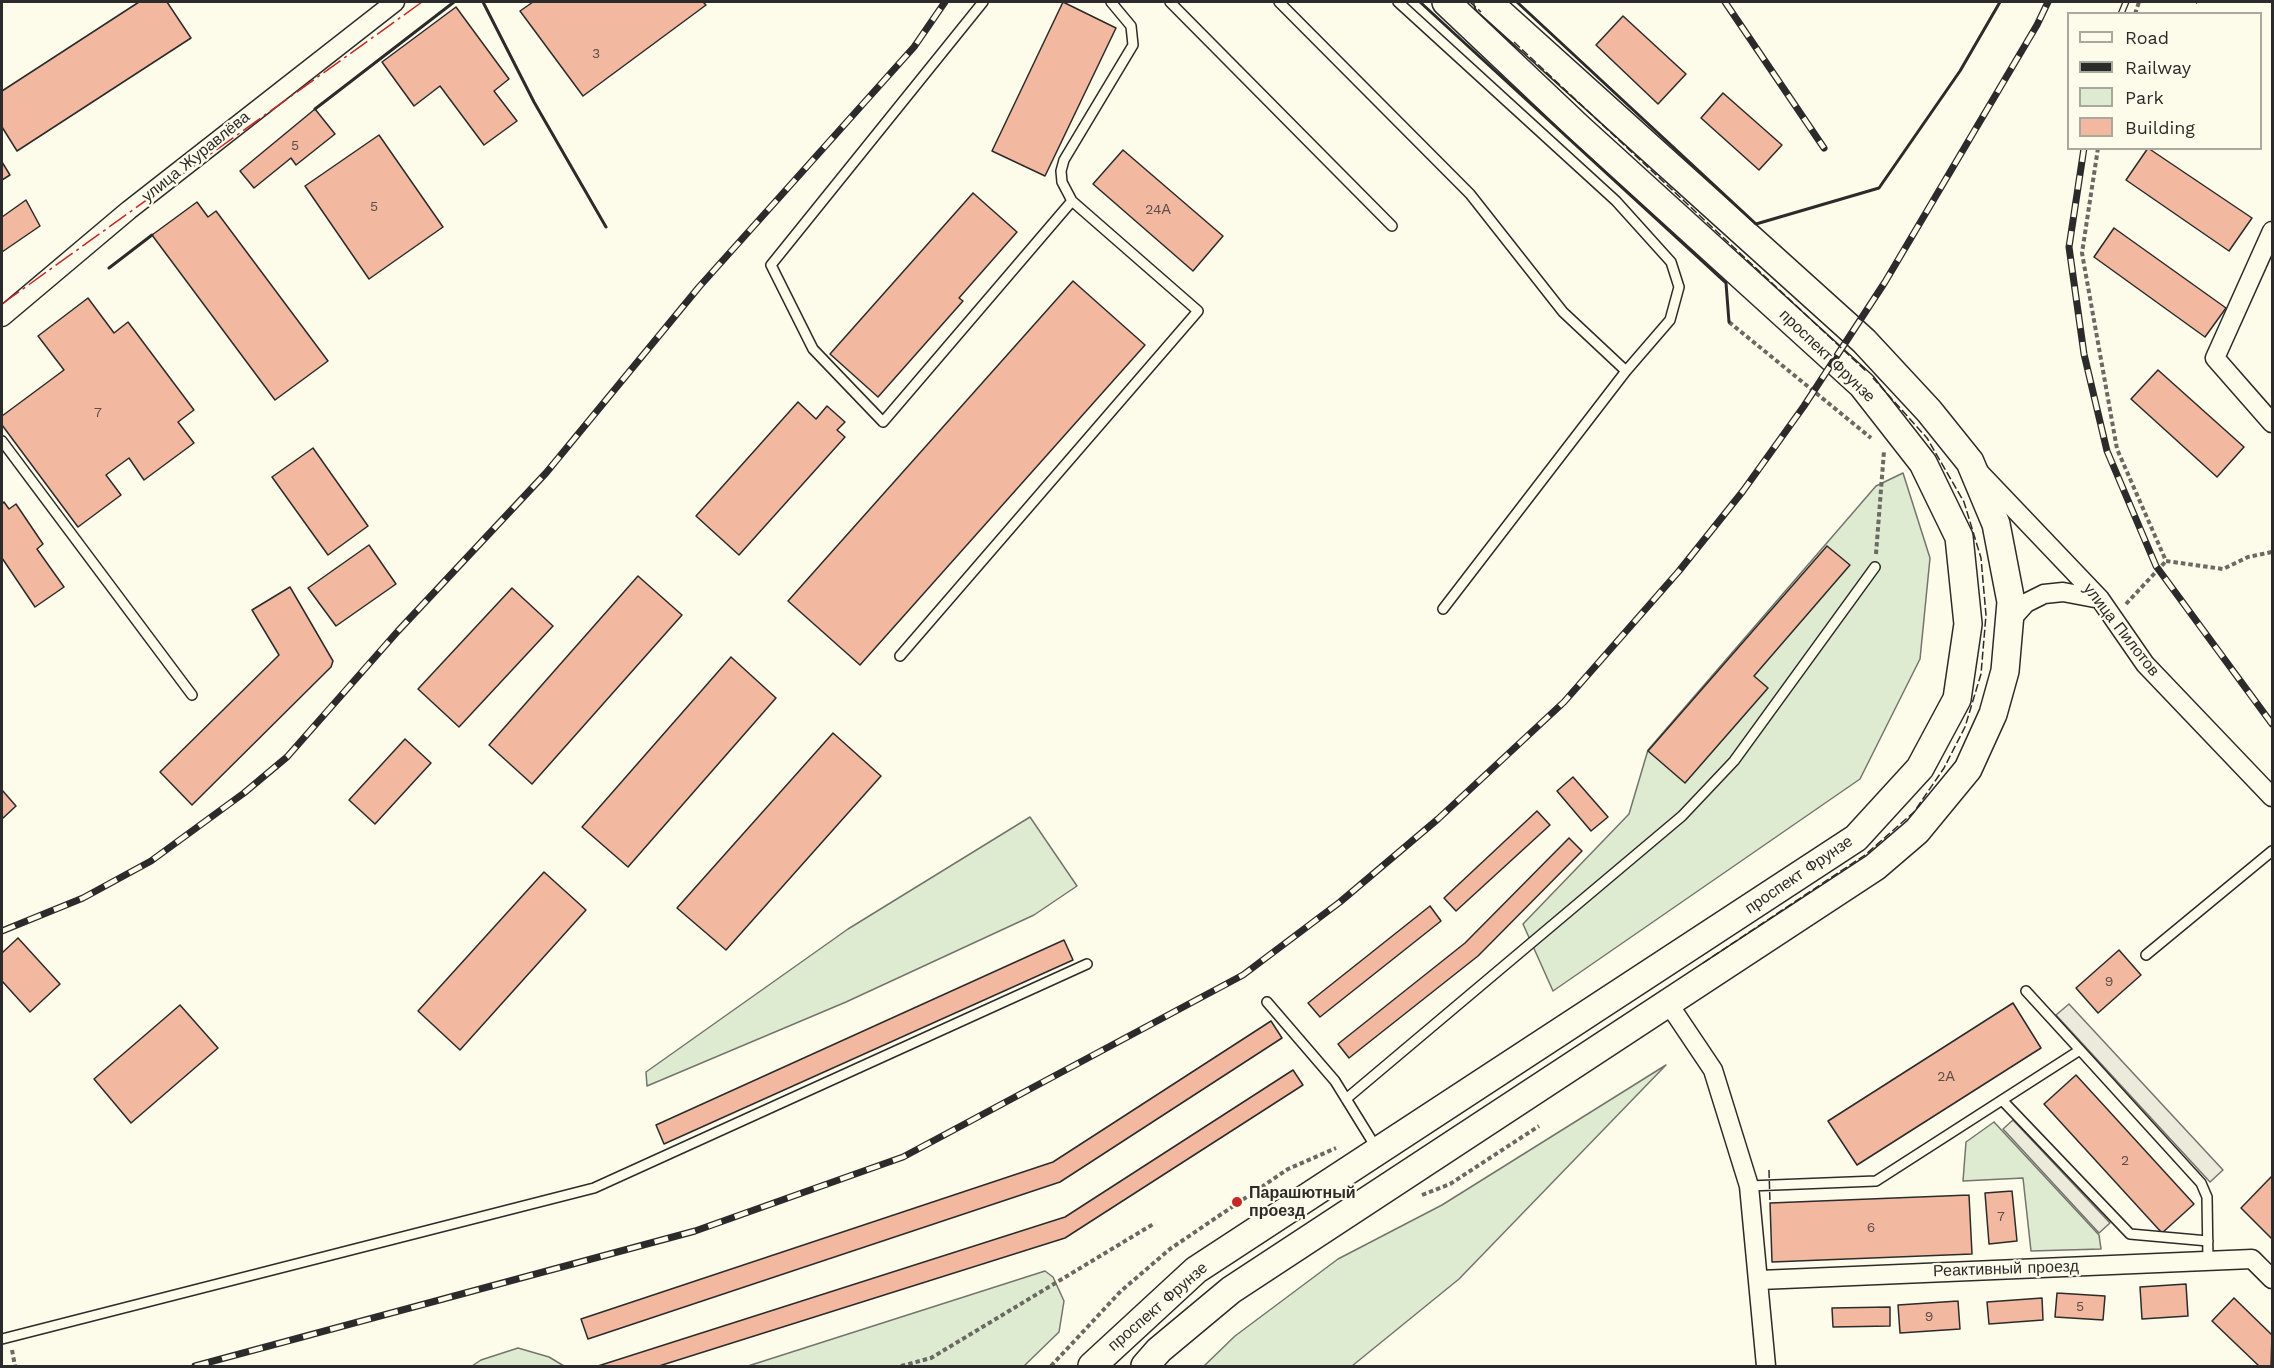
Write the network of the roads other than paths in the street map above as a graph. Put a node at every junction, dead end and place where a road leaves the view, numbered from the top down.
1 (395, 2) edge
2 (983, 2) edge
3 (1111, 2) edge
4 (1170, 2) edge
5 (1279, 2) edge
6 (1398, 2) edge
7 (1446, 2) edge
8 (1488, 2) edge
9 (1072, 201) junction
10 (1392, 225) dead end
11 (2272, 231) edge
12 (2, 317) edge
13 (1626, 371) junction
14 (2272, 423) edge
15 (2, 441) edge
16 (1970, 462) junction
17 (1875, 567) road end
18 (2100, 600) junction
19 (1443, 609) dead end
20 (2009, 622) junction
21 (900, 656) dead end
22 (192, 695) dead end
23 (2272, 797) edge
24 (2272, 851) edge
25 (2146, 955) dead end
26 (1087, 964) dead end
27 (2026, 991) dead end
28 (1267, 1002) dead end
29 (1668, 1003) junction
30 (2080, 1050) junction
31 (1346, 1099) junction
32 (2002, 1100) junction
33 (1378, 1151) junction
34 (1749, 1186) junction
35 (2208, 1241) junction
36 (2208, 1261) junction
37 (2272, 1279) edge
38 (1760, 1280) junction
39 (2, 1339) edge
40 (1092, 1366) edge
41 (1145, 1366) edge
42 (1766, 1366) edge

1 - 12 street, улица Журавлёва
2 - 9 lane
3 - 9 lane
4 - 10 lane
5 - 13 lane
6 - 13 lane
7 - 33 main road, проспект Фрунзе
8 - 16 main road, проспект Фрунзе
9 - 21 lane
11 - 14 street
13 - 19 lane
15 - 22 lane
16 - 18 street, улица Пилотов
16 - 20 main road, проспект Фрунзе
17 - 31 lane
18 - 20 street
18 - 23 street, улица Пилотов
20 - 29 main road, проспект Фрунзе
24 - 25 lane
26 - 39 lane
27 - 30 lane
28 - 31 lane
29 - 34 street
29 - 41 main road, проспект Фрунзе
30 - 32 lane
30 - 35 lane
31 - 33 lane
32 - 34 lane
32 - 35 lane
33 - 40 main road, проспект Фрунзе
34 - 38 street
35 - 36 lane
36 - 37 street, Реактивный проезд
36 - 38 street, Реактивный проезд
38 - 42 street

